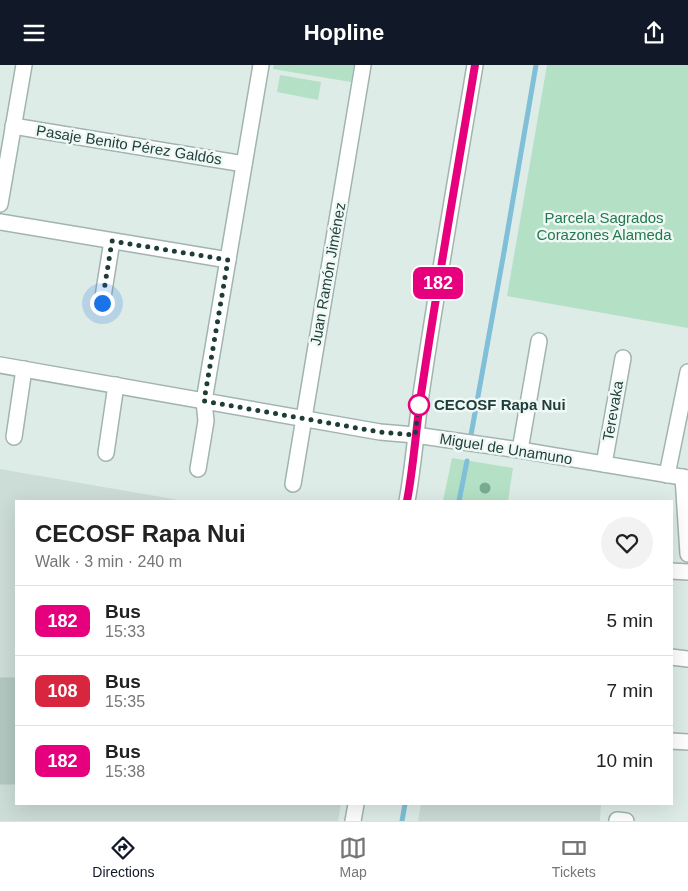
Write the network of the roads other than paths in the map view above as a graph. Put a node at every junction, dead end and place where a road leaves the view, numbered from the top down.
1 (24, 65) edge
2 (259, 65) edge
3 (364, 65) edge
4 (475, 65) edge
5 (13, 126) junction
6 (244, 164) junction
7 (0, 204) edge
8 (0, 222) edge
9 (112, 241) junction
10 (228, 260) junction
11 (102, 303) dead end
12 (540, 341) dead end
13 (623, 358) dead end
14 (0, 365) edge
15 (24, 369) junction
16 (688, 372) edge
17 (116, 385) junction
18 (204, 401) junction
19 (304, 419) junction
20 (415, 435) junction
21 (14, 437) dead end
22 (520, 451) junction
23 (106, 453) dead end
24 (604, 464) junction
25 (198, 469) dead end
26 (668, 475) junction
27 (685, 477) edge
28 (293, 484) dead end
29 (407, 500) edge
30 (688, 554) edge
31 (673, 571) edge
32 (688, 572) edge
33 (673, 657) edge
34 (688, 659) edge
35 (673, 741) edge
36 (688, 742) edge
37 (356, 805) edge
38 (617, 820) edge
39 (353, 821) edge
40 (626, 821) edge

1 - 5 street
2 - 6 street
3 - 19 street, Juan Ramón Jiménez
4 - 20 street
5 - 6 street, Pasaje Benito Pérez Galdós
5 - 7 street
6 - 10 street
8 - 9 street
9 - 10 street
9 - 11 street
10 - 18 street
12 - 22 street
13 - 24 street, Terevaka
14 - 15 street, Miguel de Unamuno
15 - 17 street, Miguel de Unamuno
15 - 21 street
16 - 26 street
17 - 18 street, Miguel de Unamuno
17 - 23 street
18 - 19 street, Miguel de Unamuno
18 - 25 street
19 - 20 street, Miguel de Unamuno
19 - 28 street, Juan Ramón Jiménez
20 - 22 street, Miguel de Unamuno
20 - 29 street
22 - 24 street, Miguel de Unamuno
24 - 26 street, Miguel de Unamuno
26 - 27 street, Miguel de Unamuno
27 - 30 street
31 - 32 street
33 - 34 street
35 - 36 street
37 - 39 street
38 - 40 street

